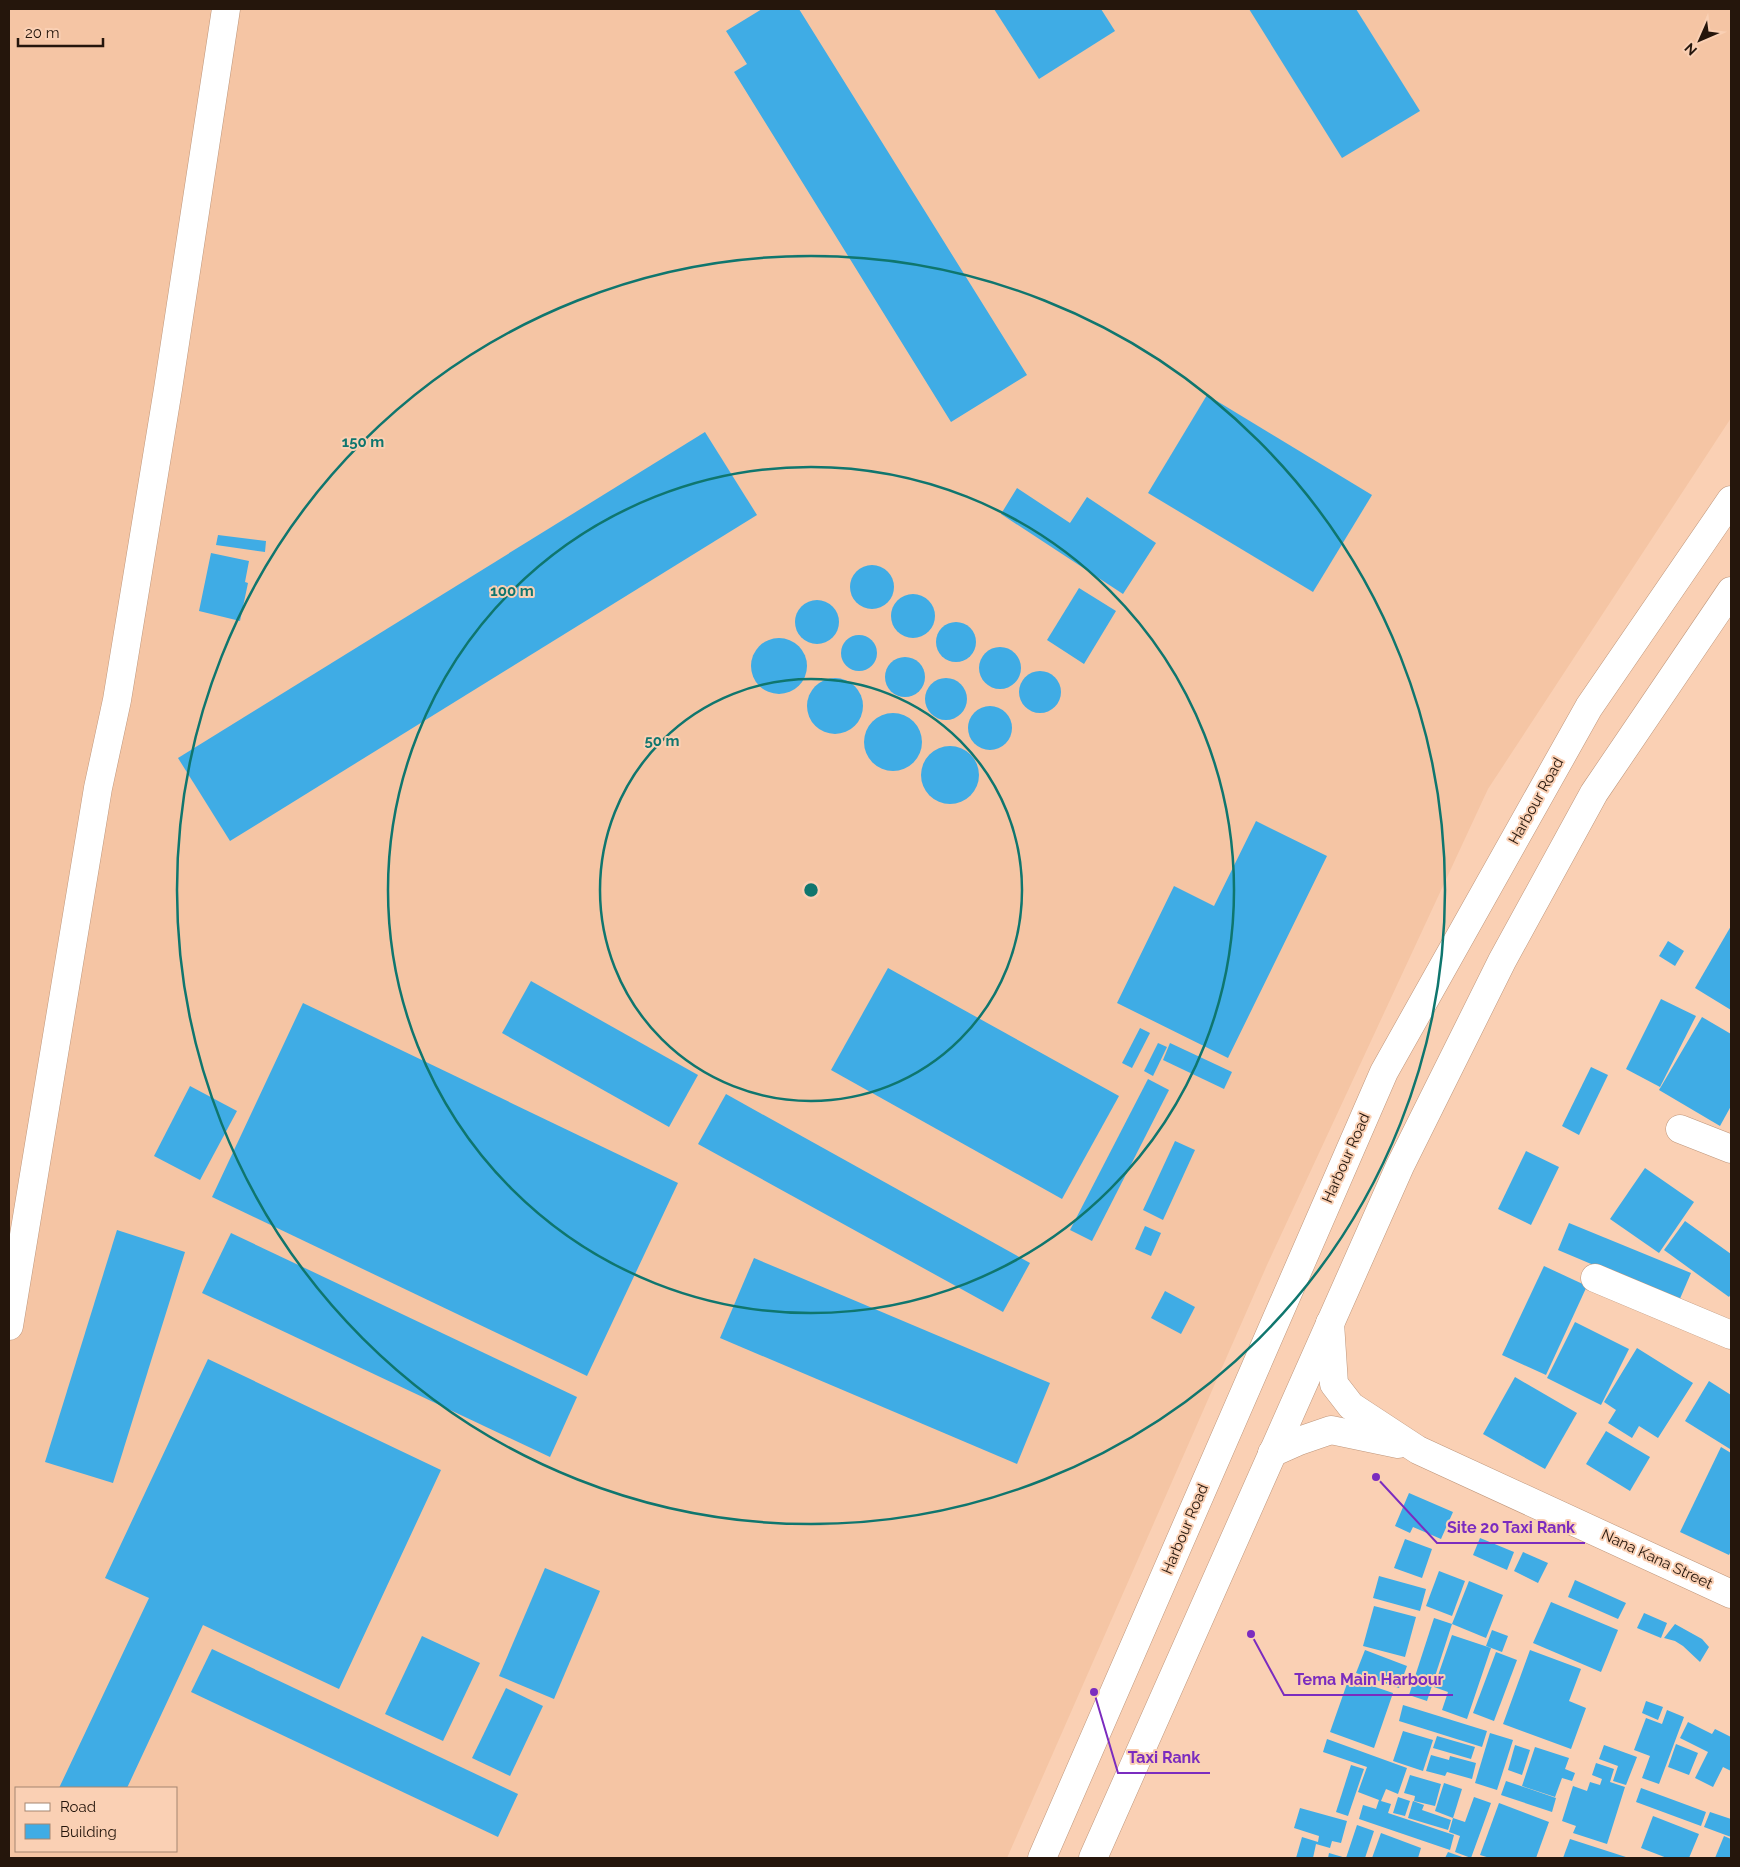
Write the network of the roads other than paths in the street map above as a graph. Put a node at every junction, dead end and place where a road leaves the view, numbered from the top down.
1 (226, 9) edge
2 (1731, 500) edge
3 (1731, 591) edge
4 (1680, 1129) dead end
5 (1731, 1149) edge
6 (1595, 1278) dead end
7 (1330, 1323) junction
8 (9, 1326) edge
9 (1731, 1335) edge
10 (1418, 1450) junction
11 (1272, 1453) junction
12 (1730, 1590) edge
13 (1042, 1858) edge
14 (1093, 1858) edge

1 - 8 main road
2 - 13 main road, Harbour Road
3 - 7 main road
4 - 5 main road
6 - 9 main road
7 - 10 main road
7 - 11 main road
10 - 11 main road
10 - 12 main road, Nana Kana Street
11 - 14 main road

